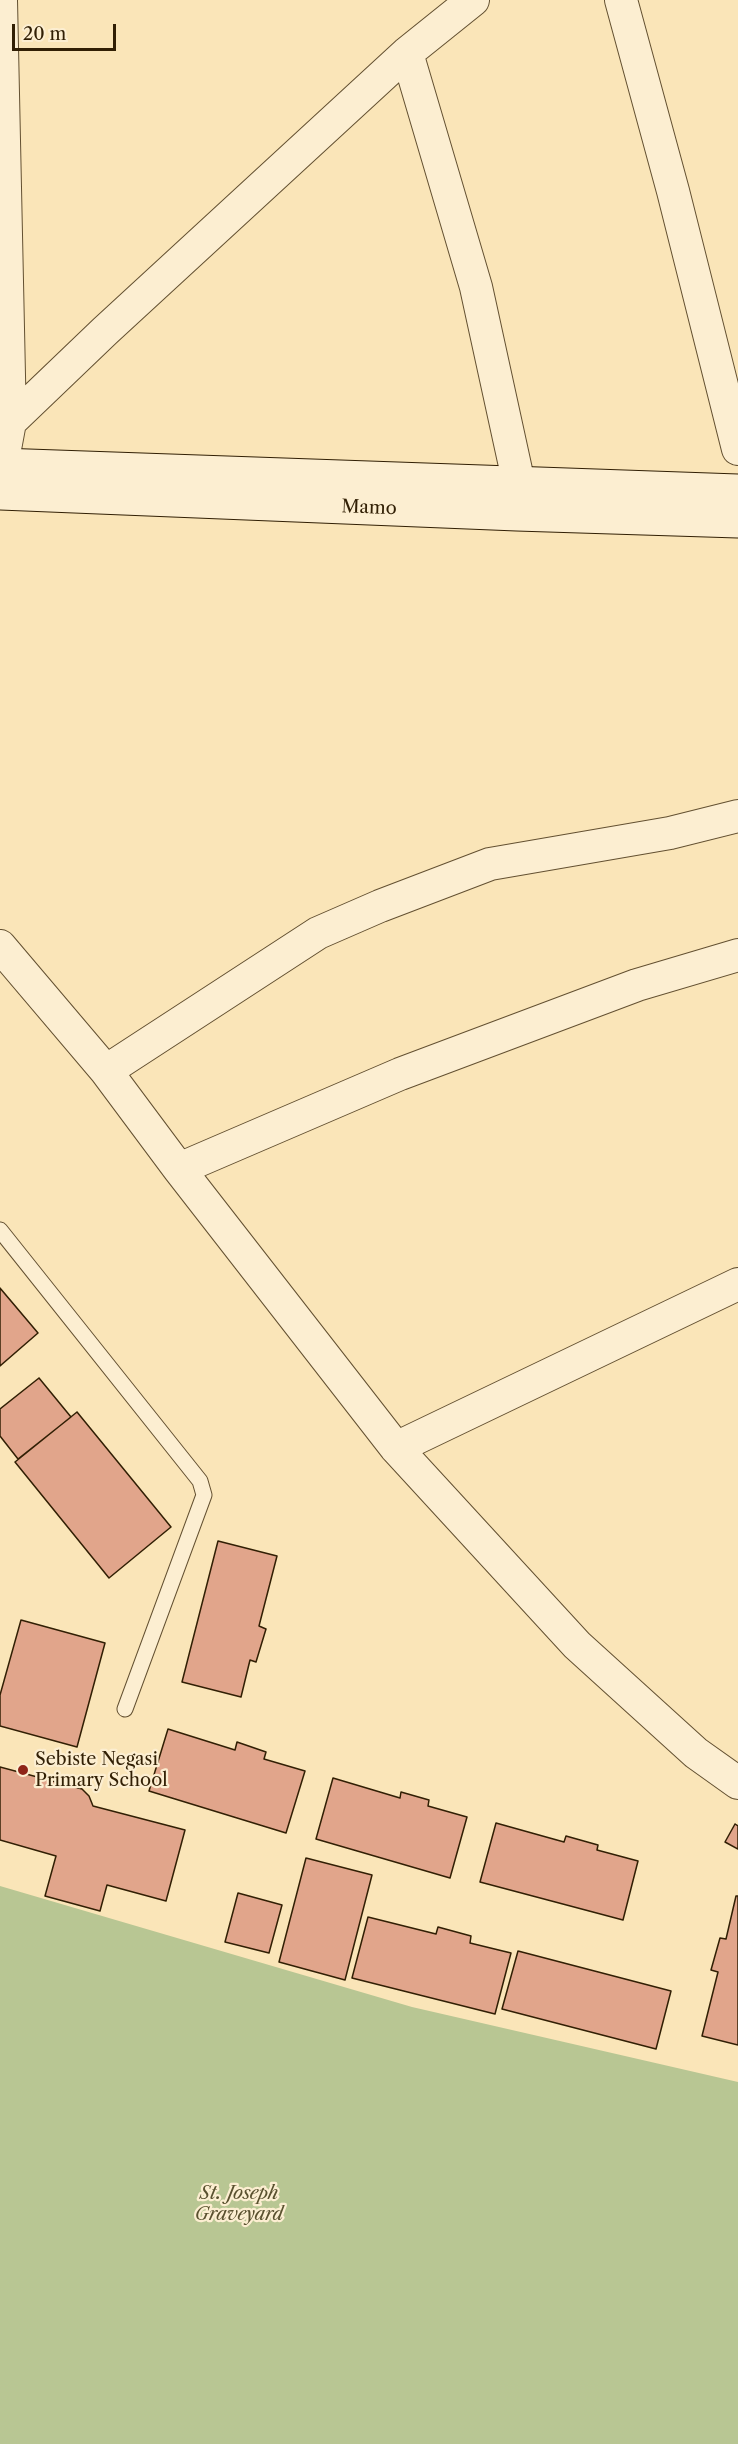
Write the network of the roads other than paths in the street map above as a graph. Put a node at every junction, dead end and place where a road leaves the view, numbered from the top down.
1 (1, 0) edge
2 (473, 0) edge
3 (621, 0) edge
4 (1, 44) edge
5 (407, 53) junction
6 (10, 422) junction
7 (738, 449) edge
8 (1, 479) edge
9 (519, 484) junction
10 (738, 491) edge
11 (738, 521) edge
12 (738, 816) edge
13 (0, 946) edge
14 (738, 955) edge
15 (106, 1071) junction
16 (179, 1169) junction
17 (0, 1230) edge
18 (738, 1284) edge
19 (396, 1448) junction
20 (125, 1709) dead end
21 (738, 1783) edge

1 - 4 street
2 - 5 street
3 - 7 street
4 - 6 street
5 - 6 street
5 - 9 street
6 - 8 street
8 - 9 street
8 - 11 street, Mamo
9 - 10 street
12 - 15 street
13 - 15 street
14 - 16 street
15 - 16 street
16 - 19 street
17 - 20 lane
18 - 19 street
19 - 21 street

